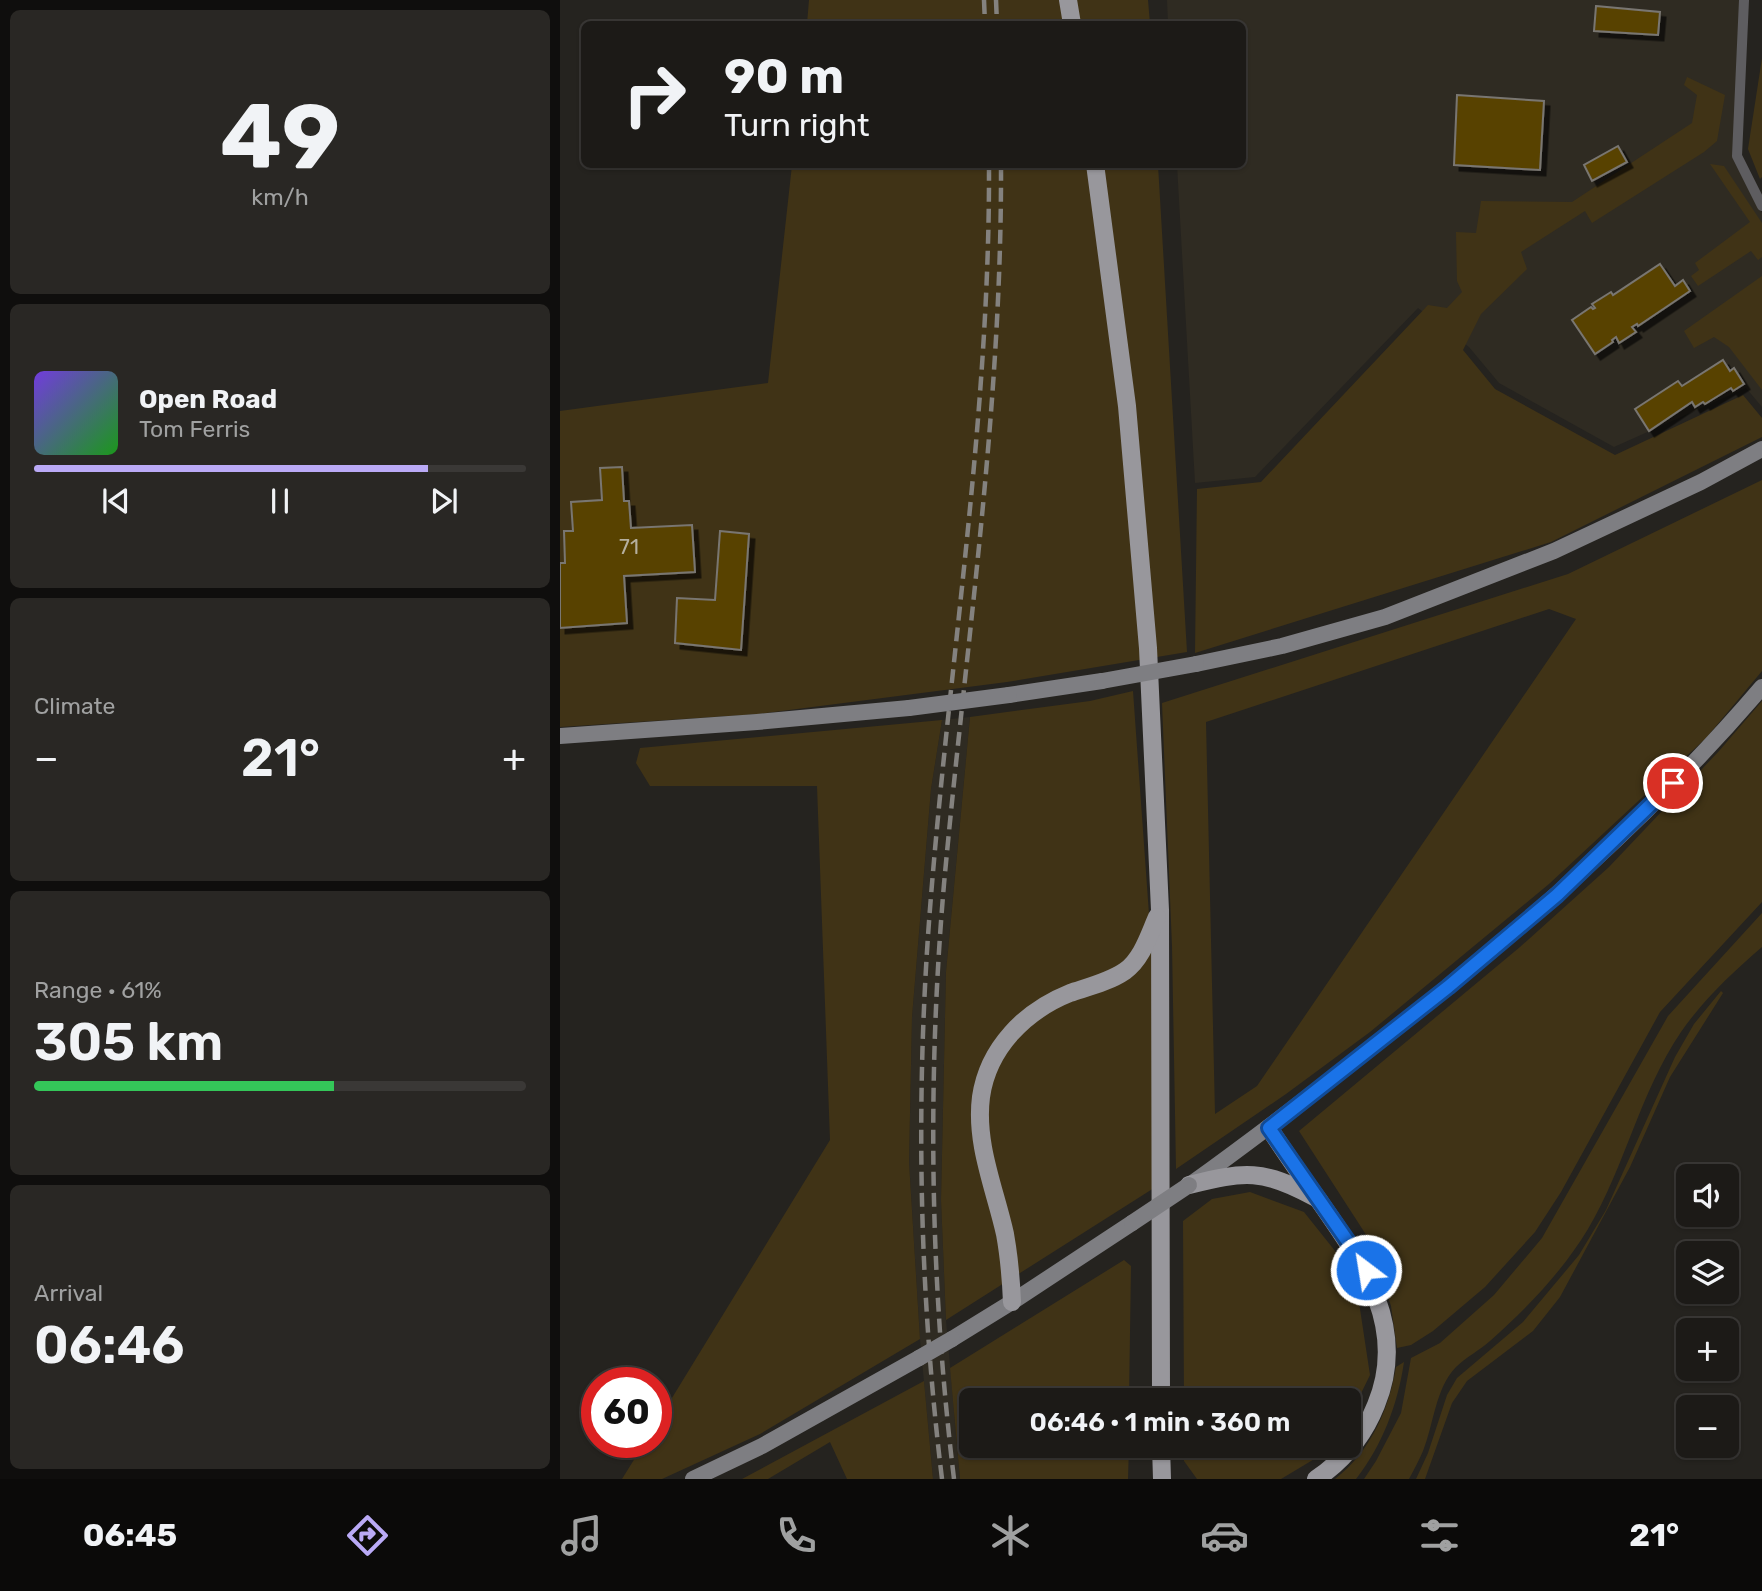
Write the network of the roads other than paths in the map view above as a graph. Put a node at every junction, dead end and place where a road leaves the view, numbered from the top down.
1 (1068, 0) edge
2 (1744, 0) edge
3 (1072, 21) edge
4 (1096, 168) edge
5 (1762, 206) edge
6 (1762, 449) edge
7 (1762, 687) edge
8 (560, 736) edge
9 (1160, 910) junction
10 (1269, 1128) junction
11 (1189, 1185) junction
12 (1318, 1199) junction
13 (1012, 1303) junction
14 (1161, 1388) edge
15 (1161, 1458) edge
16 (693, 1479) edge
17 (1162, 1479) edge
18 (1316, 1479) edge

1 - 3 main road
2 - 5 street
4 - 9 main road
6 - 8 main road, bridge
7 - 10 main road
9 - 13 main road
9 - 14 main road
10 - 11 main road
10 - 12 main road
11 - 12 main road
11 - 13 main road, bridge
12 - 18 main road
13 - 16 main road, bridge
15 - 17 main road

